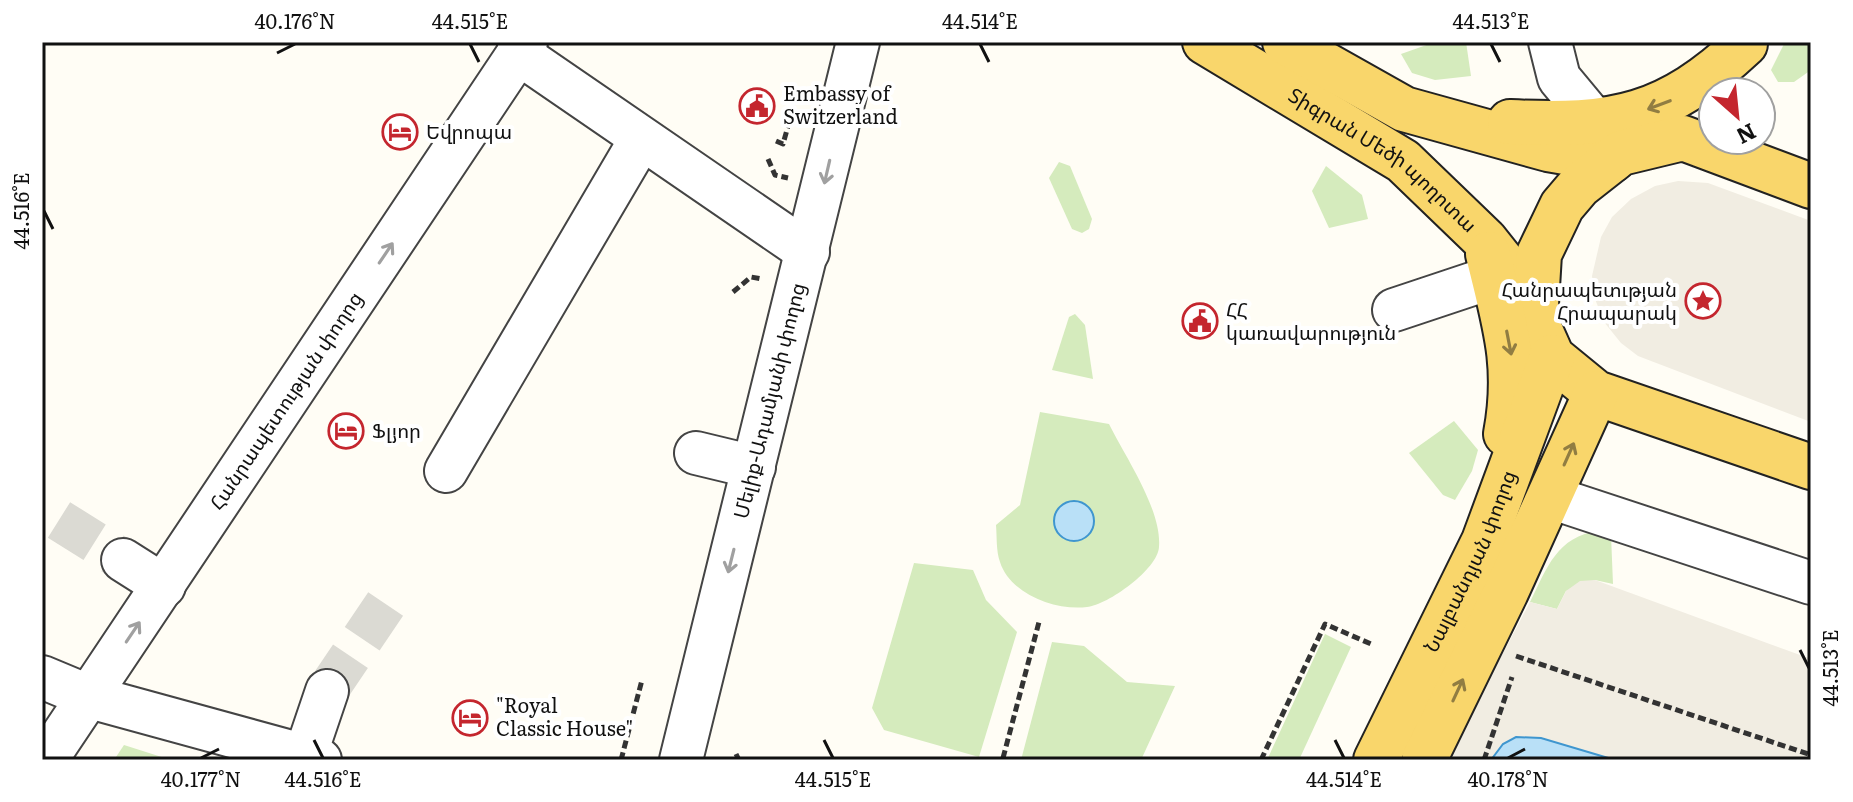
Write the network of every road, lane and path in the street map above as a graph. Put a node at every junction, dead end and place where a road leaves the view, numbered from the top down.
1 (858, 42) edge
2 (1205, 42) edge
3 (1285, 42) edge
4 (1550, 42) edge
5 (1746, 43) edge
6 (522, 48) edge
7 (1724, 76) edge
8 (792, 112) dead end
9 (1697, 117) edge
10 (1683, 138) junction
11 (641, 139) junction
12 (776, 141) dead end
13 (1609, 145) junction
14 (768, 159) dead end
15 (775, 175) dead end
16 (1811, 186) edge
17 (808, 252) junction
18 (1489, 258) junction
19 (751, 277) dead end
20 (733, 292) dead end
21 (1536, 304) junction
22 (1394, 310) dead end
23 (1552, 357) junction
24 (1596, 393) junction
25 (696, 453) dead end
26 (754, 467) junction
27 (1811, 467) edge
28 (446, 471) dead end
29 (1550, 497) junction
30 (1484, 541) junction
31 (123, 560) tunnel mouth
32 (1811, 583) edge
33 (164, 586) junction
34 (1039, 622) dead end
35 (1371, 644) dead end
36 (42, 677) edge
37 (642, 680) dead end
38 (327, 691) tunnel mouth
39 (90, 697) junction
40 (632, 722) junction
41 (639, 724) dead end
42 (1811, 755) edge
43 (312, 758) edge
44 (1003, 758) edge
45 (46, 760) edge
46 (621, 760) edge
47 (681, 760) edge
48 (1261, 760) edge
49 (1376, 760) edge
50 (1424, 760) edge
51 (1484, 760) edge

1 -> 17 street, Մելիք-Ադամյանի փողոց
2 - 18 main road, Տիգրան Մեծի պողոտա
3 - 13 main road, Տիգրան Մեծի պողոտա
4 - 13 street
5 - 7 main road
5 -> 13 main road
6 - 11 street
33 -> 6 street, Հանրապետության փողոց
8 - 12 path
9 - 10 main road
10 - 13 main road
10 - 16 main road
11 - 17 street
11 - 28 street
13 - 21 main road
14 - 15 path
17 - 26 street, Մելիք-Ադամյանի փողոց
18 - 21 main road, Տիգրան Մեծի պողոտա
18 - 22 street
18 -> 30 main road
19 - 20 path
21 - 23 main road
23 - 24 main road
23 - 30 main road, Նալբանդյան փողոց
24 - 27 main road
29 -> 24 main road
25 - 26 street
26 -> 47 street, Մելիք-Ադամյանի փողոց
29 - 32 street
50 -> 29 main road
30 - 49 main road, Նալբանդյան փողոց
31 - 33 street
39 -> 33 street, Հանրապետության փողոց
34 - 44 path
35 - 48 path
36 - 39 street
37 - 40 path
38 - 43 street
39 - 43 street
39 - 45 street, Հանրապետության փողոց
40 - 41 path
40 - 46 path
42 - 51 path

